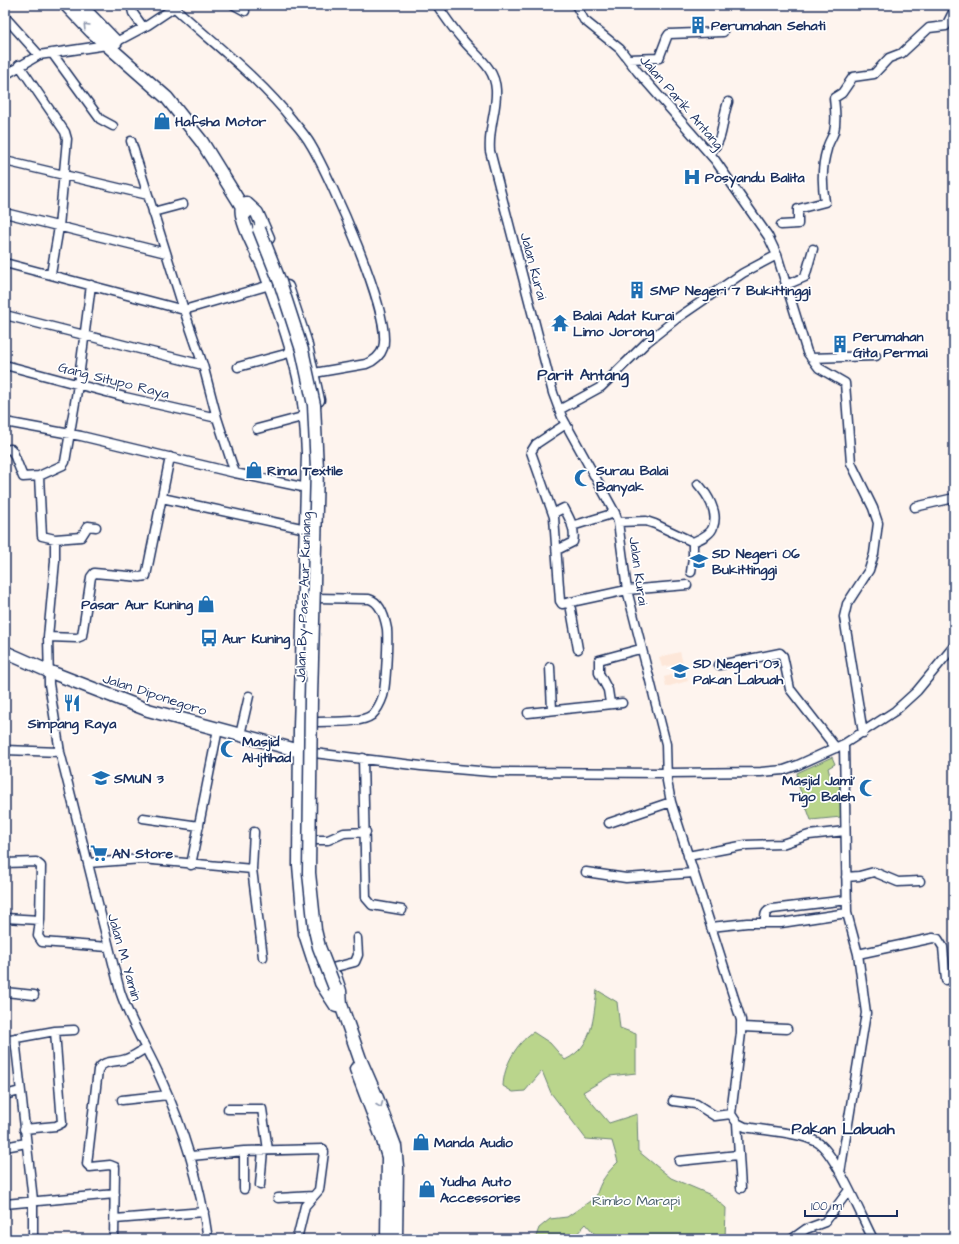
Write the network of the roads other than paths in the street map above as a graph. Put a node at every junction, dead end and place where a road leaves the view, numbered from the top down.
1 (66, 5) edge
2 (80, 5) edge
3 (131, 5) edge
4 (234, 5) edge
5 (437, 5) edge
6 (576, 5) edge
7 (177, 6) edge
8 (954, 10) edge
9 (245, 11) dead end
10 (5, 17) edge
11 (143, 27) junction
12 (723, 32) dead end
13 (112, 43) junction
14 (52, 53) junction
15 (39, 55) junction
16 (628, 59) junction
17 (19, 65) junction
18 (5, 74) edge
19 (728, 102) dead end
20 (113, 126) dead end
21 (131, 141) dead end
22 (710, 153) junction
23 (5, 162) edge
24 (65, 175) junction
25 (148, 195) junction
26 (183, 204) dead end
27 (244, 204) junction
28 (153, 212) junction
29 (5, 214) edge
30 (781, 224) dead end
31 (59, 227) junction
32 (814, 249) dead end
33 (166, 253) junction
34 (777, 255) junction
35 (5, 263) edge
36 (51, 274) junction
37 (91, 284) junction
38 (270, 285) junction
39 (786, 285) junction
40 (184, 310) junction
41 (5, 315) edge
42 (84, 335) junction
43 (292, 352) junction
44 (876, 356) dead end
45 (811, 358) junction
46 (5, 365) edge
47 (203, 365) junction
48 (238, 367) dead end
49 (314, 373) junction
50 (78, 385) junction
51 (559, 410) junction
52 (306, 416) junction
53 (217, 418) junction
54 (5, 422) edge
55 (566, 424) junction
56 (257, 429) dead end
57 (70, 434) junction
58 (5, 450) edge
59 (170, 457) junction
60 (235, 473) junction
61 (39, 476) junction
62 (698, 484) dead end
63 (307, 488) junction
64 (162, 498) junction
65 (954, 498) edge
66 (915, 507) dead end
67 (554, 513) junction
68 (615, 513) junction
69 (618, 522) junction
70 (572, 526) junction
71 (96, 527) dead end
72 (306, 529) junction
73 (55, 539) junction
74 (693, 542) junction
75 (557, 550) junction
76 (691, 572) dead end
77 (688, 585) dead end
78 (627, 590) junction
79 (317, 598) junction
80 (570, 604) junction
81 (48, 637) junction
82 (954, 646) edge
83 (578, 649) dead end
84 (640, 649) junction
85 (5, 652) edge
86 (303, 665) junction
87 (719, 665) dead end
88 (316, 666) junction
89 (550, 667) dead end
90 (48, 672) junction
91 (249, 696) dead end
92 (622, 703) dead end
93 (610, 704) junction
94 (552, 710) junction
95 (528, 713) dead end
96 (315, 722) junction
97 (218, 730) junction
98 (863, 733) junction
99 (240, 734) junction
100 (844, 744) junction
101 (836, 748) junction
102 (5, 750) edge
103 (300, 751) junction
104 (60, 752) junction
105 (314, 753) junction
106 (363, 758) junction
107 (667, 773) junction
108 (671, 802) junction
109 (143, 818) dead end
110 (609, 823) dead end
111 (199, 826) junction
112 (845, 831) junction
113 (254, 832) dead end
114 (366, 832) junction
115 (314, 840) junction
116 (688, 856) junction
117 (5, 863) edge
118 (88, 863) junction
119 (191, 865) junction
120 (252, 869) junction
121 (586, 872) dead end
122 (694, 873) junction
123 (846, 877) junction
124 (920, 881) dead end
125 (847, 900) junction
126 (402, 910) dead end
127 (847, 913) junction
128 (5, 918) edge
129 (40, 920) junction
130 (765, 923) junction
131 (711, 927) junction
132 (357, 938) dead end
133 (108, 947) junction
134 (858, 954) junction
135 (263, 957) dead end
136 (332, 968) junction
137 (946, 980) dead end
138 (5, 992) edge
139 (34, 995) dead end
140 (339, 1005) junction
141 (742, 1027) junction
142 (787, 1029) dead end
143 (74, 1030) dead end
144 (55, 1031) junction
145 (15, 1038) junction
146 (5, 1040) edge
147 (146, 1048) junction
148 (357, 1061) junction
149 (20, 1091) junction
150 (5, 1095) edge
151 (168, 1095) junction
152 (122, 1100) dead end
153 (673, 1101) dead end
154 (228, 1109) dead end
155 (731, 1114) junction
156 (737, 1123) junction
157 (24, 1129) junction
158 (26, 1143) junction
159 (5, 1147) edge
160 (265, 1150) junction
161 (244, 1151) junction
162 (738, 1155) junction
163 (191, 1156) junction
164 (679, 1161) dead end
165 (840, 1173) junction
166 (260, 1185) dead end
167 (741, 1188) dead end
168 (244, 1189) dead end
169 (849, 1190) junction
170 (115, 1194) junction
171 (313, 1196) junction
172 (278, 1198) dead end
173 (33, 1200) junction
174 (5, 1204) edge
175 (204, 1212) junction
176 (115, 1218) junction
177 (33, 1239) edge
178 (114, 1239) edge
179 (208, 1239) edge
180 (297, 1239) edge
181 (387, 1239) edge
182 (396, 1239) edge
183 (792, 1239) edge
184 (873, 1239) edge

13 -> 1 highway, Jalan By Pass Aur Kuniang
2 - 13 highway, Jalan By Pass Aur Kuniang
3 - 11 street
4 - 9 street
5 - 51 street, Jalan Kurai
6 - 16 street, Jalan Parik Antang
7 - 11 street
7 - 49 street
8 - 30 street
10 - 15 street
11 - 13 street
12 - 16 street
13 - 14 street
13 - 27 highway, Jalan By Pass Aur Kuniang
14 - 15 street
14 - 20 street
15 - 17 street
16 - 22 street, Jalan Parik Antang
17 - 18 street
17 - 24 street
19 - 22 street
21 - 25 street
22 - 34 street, Jalan Parik Antang
23 - 24 street
24 - 25 street
24 - 31 street
25 - 28 street
26 - 28 street
27 - 38 highway, Jalan By Pass Aur Kuniang
27 - 49 highway, Jalan By Pass Aur Kuniang
27 - 140 highway, Jalan By Pass Aur Kuniang
28 - 33 street
29 - 31 street
31 - 33 street
31 - 36 street
32 - 39 street
33 - 40 street
34 - 39 street, Jalan Parik Antang
34 - 51 street
35 - 36 street
36 - 37 street
37 - 40 street
37 - 42 street
38 - 40 street
38 - 43 highway, Jalan By Pass Aur Kuniang
39 - 45 street, Jalan Parik Antang
40 - 47 street
41 - 42 street
42 - 47 street
42 - 50 street
43 - 48 street
43 - 52 highway, Jalan By Pass Aur Kuniang
44 - 45 street
45 - 98 street, Jalan Parik Antang
46 - 50 street, Gang Situpo Raya
47 - 53 street
49 - 79 highway, Jalan By Pass Aur Kuniang
50 - 53 street, Gang Situpo Raya
50 - 57 street
51 - 55 street, Jalan Kurai
52 - 56 street
52 - 63 highway, Jalan By Pass Aur Kuniang
53 - 60 street
54 - 57 street
55 - 67 street
55 - 68 street, Jalan Kurai
57 - 59 street
57 - 61 street
58 - 61 street
59 - 60 street
59 - 64 street
60 - 63 street
61 - 73 street
62 - 74 street
63 - 72 highway, Jalan By Pass Aur Kuniang
64 - 72 street
64 - 81 street
65 - 66 street
67 - 70 street
67 - 75 street
68 - 69 street, Jalan Kurai
68 - 70 street
69 - 74 street
69 - 78 street, Jalan Kurai
70 - 75 street
71 - 73 street
72 - 86 highway, Jalan By Pass Aur Kuniang
73 - 81 street, Jalan M. Yamin
74 - 76 street
75 - 80 street
77 - 78 street
78 - 80 street
78 - 84 street, Jalan Kurai
79 - 88 highway, Jalan By Pass Aur Kuniang
79 - 96 street
80 - 83 street
81 - 90 street, Jalan M. Yamin
82 - 98 street
84 - 93 street
84 - 107 street, Jalan Kurai
85 - 90 highway, Jalan Diponegoro
86 - 88 highway
86 - 103 highway, Jalan By Pass Aur Kuniang
87 - 101 street
88 - 96 highway, Jalan By Pass Aur Kuniang
89 - 94 street
90 - 97 highway, Jalan Diponegoro
90 - 104 street, Jalan M. Yamin
91 - 99 street
92 - 93 street
93 - 94 street
94 - 95 street
96 - 105 highway, Jalan By Pass Aur Kuniang
97 - 99 highway, Jalan Diponegoro
97 - 111 street
98 - 100 street
99 - 103 highway, Jalan Diponegoro
100 - 101 street
100 - 112 street
101 - 107 street
102 - 104 street
103 - 140 highway, Jalan By Pass Aur Kuniang
104 - 118 street, Jalan M. Yamin
105 - 106 street
105 - 115 highway, Jalan By Pass Aur Kuniang
106 - 107 street
106 - 114 street
107 - 108 street, Jalan Kurai
108 - 110 street
108 - 116 street, Jalan Kurai
109 - 111 street
111 - 119 street
112 - 116 street
112 - 123 street
113 - 120 street
114 - 115 street
114 - 126 street
115 - 136 highway, Jalan By Pass Aur Kuniang
116 - 122 street, Jalan Kurai
117 - 129 street
118 - 119 street
118 - 133 street, Jalan M. Yamin
119 - 120 street
120 - 135 street
121 - 122 street
122 - 131 street, Jalan Kurai
123 - 124 street
123 - 125 street
125 - 127 street
125 - 130 street
127 - 130 street
127 - 134 street
128 - 129 street
129 - 133 street
130 - 131 street
131 - 141 street, Jalan Kurai
132 - 136 street
133 - 147 street, Jalan M. Yamin
134 - 137 street
134 - 165 street
136 - 140 highway, Jalan By Pass Aur Kuniang
138 - 139 street
140 - 148 highway, Jalan By Pass Aur Kuniang
141 - 142 street
141 - 155 street, Jalan Kurai
143 - 144 street
144 - 145 street
144 - 157 street
145 - 146 street
145 - 149 street
147 - 151 street, Jalan M. Yamin
147 - 170 street
148 - 181 highway, Jalan By Pass Aur Kuniang
148 -> 182 highway, Jalan By Pass Aur Kuniang
149 - 150 street
149 - 157 street
151 - 152 street
151 - 163 street, Jalan M. Yamin
153 - 155 street
154 - 160 street
155 - 156 street
156 - 162 street
156 - 165 street
157 - 158 street
158 - 159 street
158 - 173 street
160 - 161 street
160 - 166 street
160 - 171 street
161 - 163 street
161 - 168 street
162 - 164 street
162 - 167 street
163 - 175 street, Jalan M. Yamin
165 - 169 street
169 - 183 street
169 - 184 street
170 - 173 street
170 - 176 street
171 - 172 street
171 - 180 street
173 - 174 street
173 - 177 street
175 - 176 street
175 - 179 street, Jalan M. Yamin
176 - 178 street

